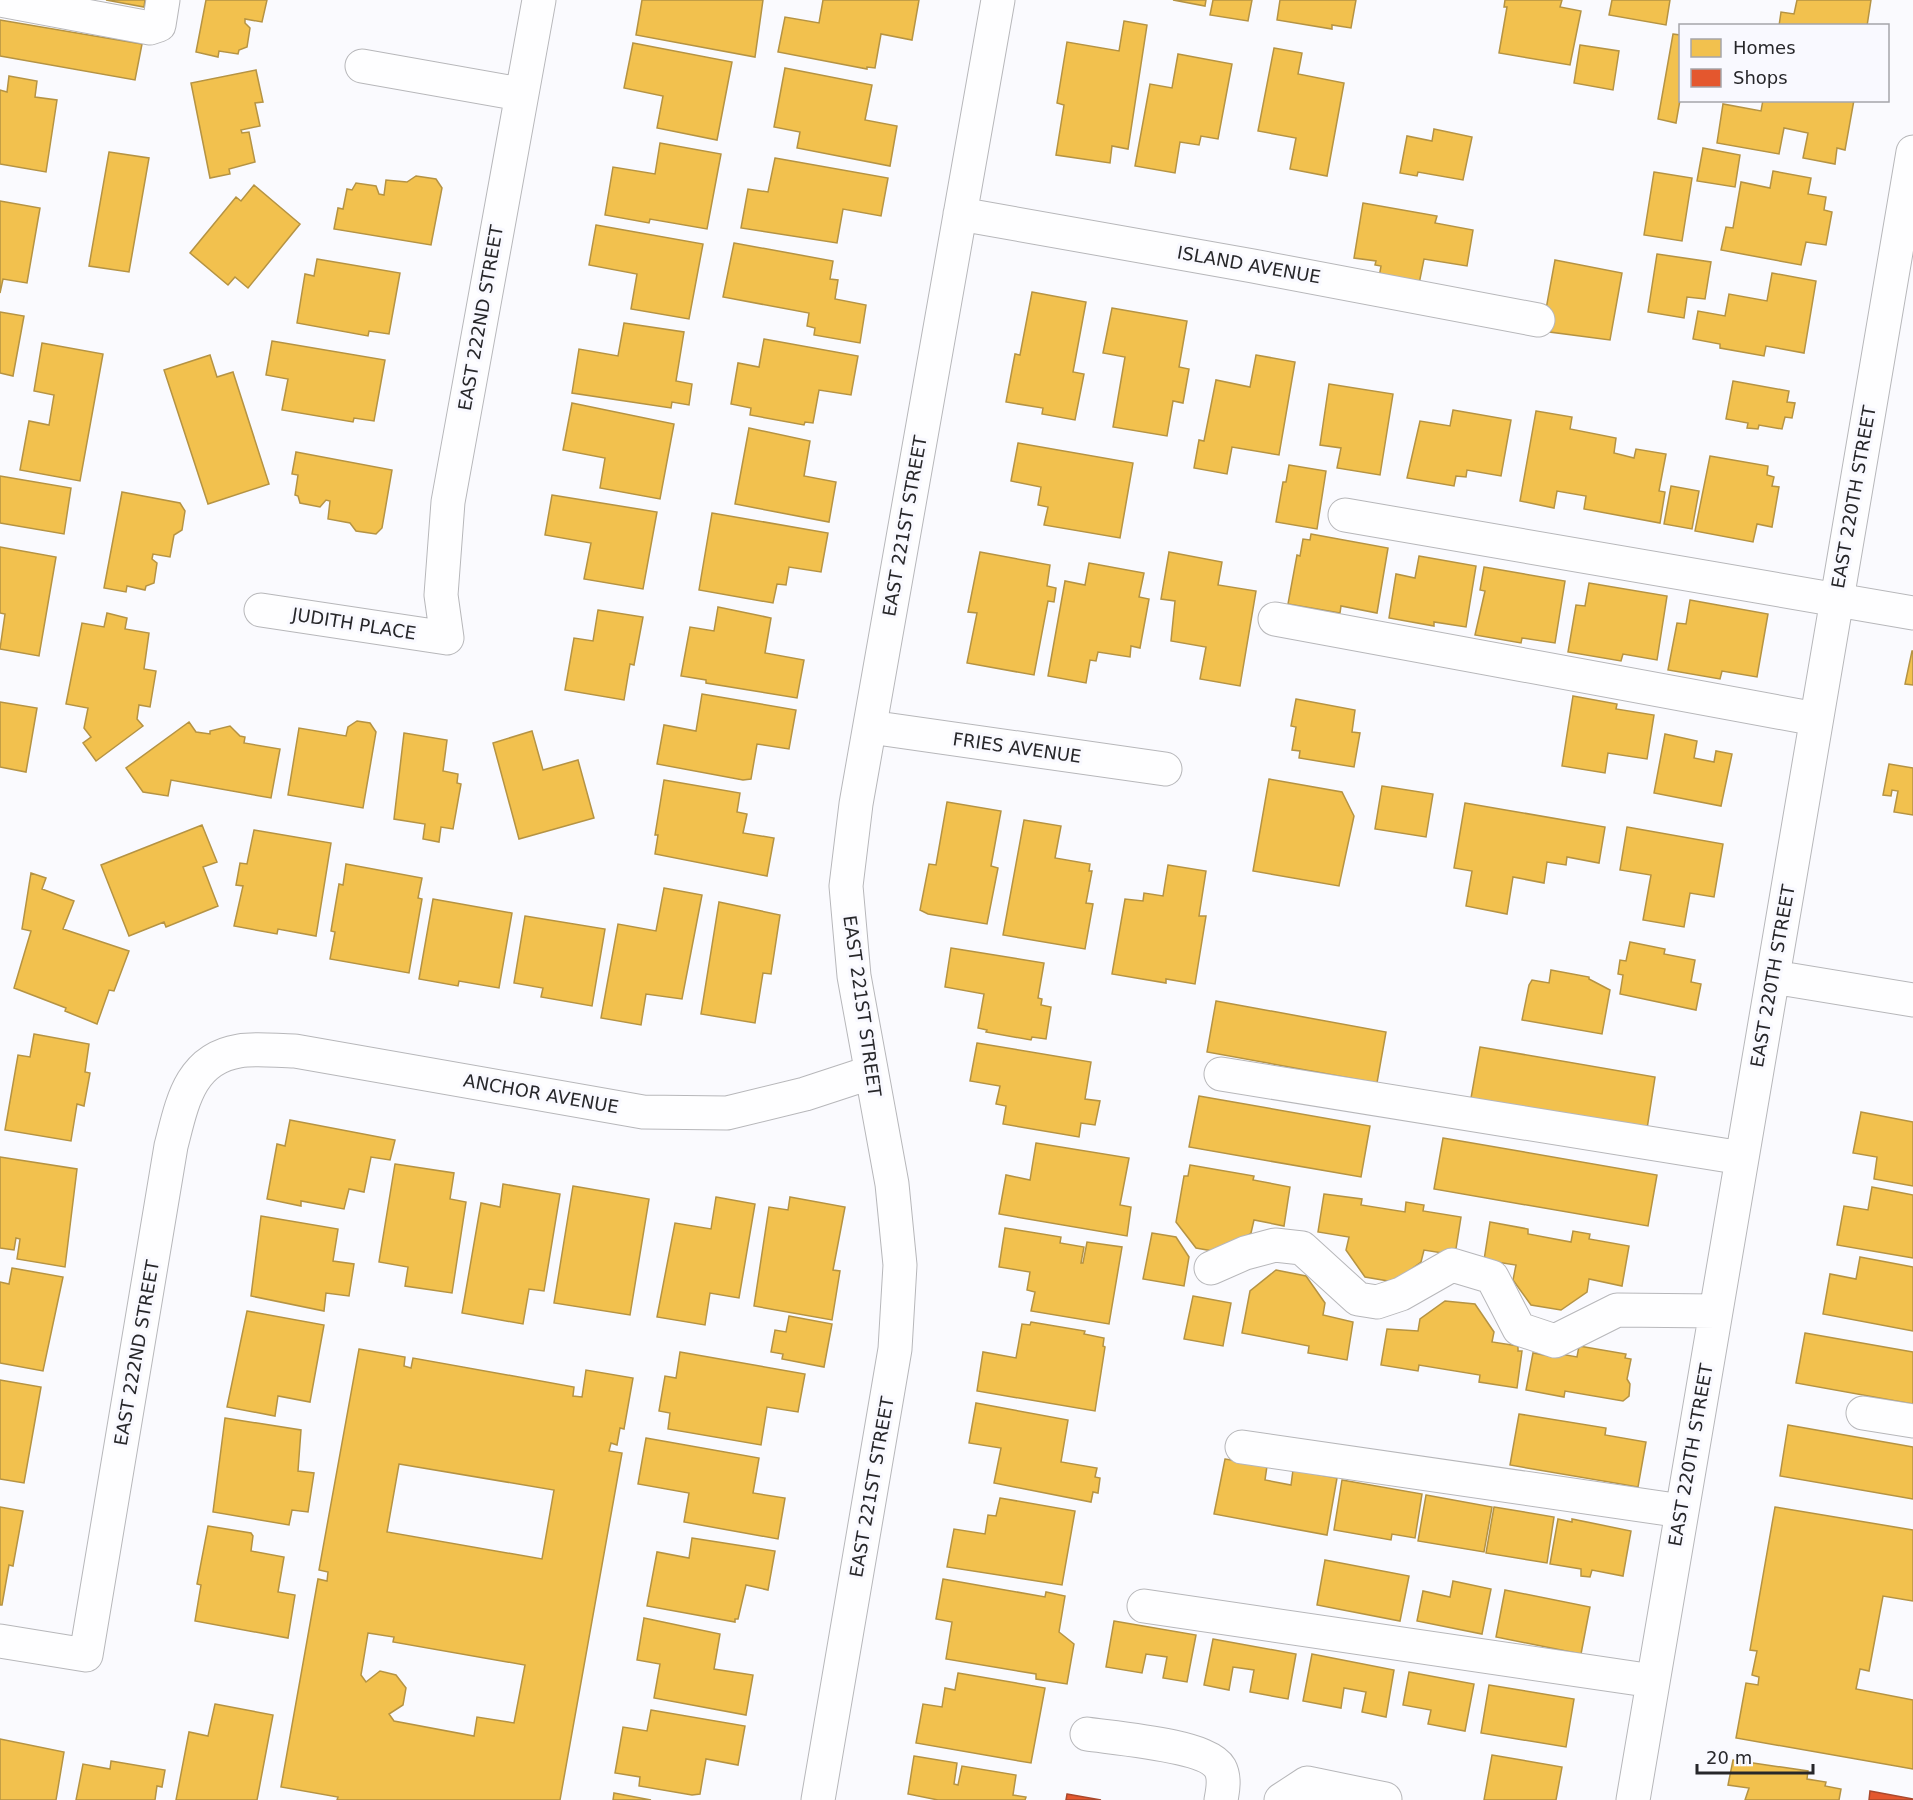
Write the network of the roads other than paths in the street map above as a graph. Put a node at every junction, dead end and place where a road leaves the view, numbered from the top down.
1 (0, 0) edge
2 (163, 0) edge
3 (539, 0) edge
4 (998, 0) edge
5 (362, 66) dead end
6 (520, 94) junction
7 (1913, 152) edge
8 (960, 214) junction
9 (1538, 320) dead end
10 (1345, 516) dead end
11 (1836, 601) junction
12 (261, 610) dead end
13 (1913, 613) edge
14 (1275, 619) dead end
15 (447, 638) joint
16 (1816, 719) junction
17 (870, 727) junction
18 (1165, 769) dead end
19 (1773, 978) junction
20 (1913, 1000) edge
21 (210, 1060) joint
22 (869, 1073) junction
23 (1221, 1074) dead end
24 (1742, 1158) junction
25 (1211, 1268) dead end
26 (1716, 1311) junction
27 (1863, 1413) dead end
28 (1913, 1421) edge
29 (1242, 1447) dead end
30 (1682, 1511) junction
31 (1144, 1606) dead end
32 (0, 1641) edge
33 (1653, 1682) junction
34 (1087, 1734) dead end
35 (1385, 1799) edge
36 (818, 1800) edge
37 (1221, 1800) edge
38 (1281, 1800) edge
39 (1633, 1800) edge

1 - 2 street
3 - 6 street, EAST 222ND STREET
4 - 8 street, EAST 221ST STREET
5 - 6 street
6 - 15 street, EAST 222ND STREET
7 - 11 street, EAST 220TH STREET
8 - 9 street, ISLAND AVENUE
8 - 17 street, EAST 221ST STREET
10 - 11 street
11 - 13 street
11 - 16 street, EAST 220TH STREET
12 - 15 street, JUDITH PLACE
14 - 16 street
16 - 19 street, EAST 220TH STREET
17 - 18 street, FRIES AVENUE
17 - 22 street, EAST 221ST STREET
19 - 20 street
19 - 24 street, EAST 220TH STREET
21 - 22 street, ANCHOR AVENUE
21 - 32 street, EAST 222ND STREET
22 - 36 street, EAST 221ST STREET
23 - 24 street
24 - 26 street, EAST 220TH STREET
25 - 26 street
26 - 30 street, EAST 220TH STREET
27 - 28 street
29 - 30 street
30 - 33 street, EAST 220TH STREET
31 - 33 street
33 - 39 street, EAST 220TH STREET
34 - 37 street
35 - 38 street

